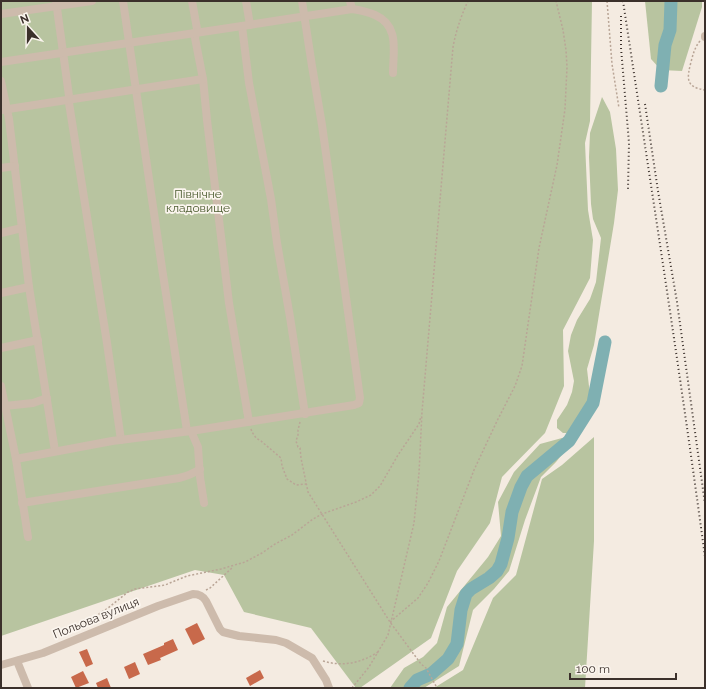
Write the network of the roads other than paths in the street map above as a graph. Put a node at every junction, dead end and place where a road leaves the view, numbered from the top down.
1 (92, 1) edge
2 (123, 1) edge
3 (192, 1) edge
4 (246, 1) edge
5 (302, 1) edge
6 (56, 4) edge
7 (351, 5) edge
8 (1, 14) edge
9 (305, 16) junction
10 (246, 26) junction
11 (196, 33) junction
12 (130, 42) junction
13 (63, 52) junction
14 (1, 62) edge
15 (392, 73) dead end
16 (203, 79) junction
17 (1, 82) edge
18 (136, 90) junction
19 (69, 100) junction
20 (4, 109) edge
21 (15, 166) junction
22 (1, 168) edge
23 (22, 228) junction
24 (1, 233) edge
25 (29, 287) junction
26 (1, 293) edge
27 (38, 340) junction
28 (1, 348) edge
29 (1, 386) edge
30 (47, 398) junction
31 (5, 406) junction
32 (305, 414) junction
33 (249, 422) junction
34 (189, 431) junction
35 (121, 440) junction
36 (55, 452) junction
37 (16, 459) junction
38 (200, 469) junction
39 (22, 503) junction
40 (204, 503) dead end
41 (28, 537) dead end
42 (17, 661) junction
43 (1, 666) edge
44 (28, 688) edge
45 (329, 688) edge

1 - 6 street
2 - 12 street
3 - 11 street
4 - 10 street
5 - 9 street
6 - 8 street
6 - 13 street
7 - 9 street
7 - 15 street
9 - 10 street
9 - 32 street
10 - 11 street
10 - 32 street
11 - 12 street
11 - 16 street
12 - 13 street
12 - 18 street
13 - 14 street
13 - 19 street
16 - 18 street
16 - 33 street
17 - 20 street
18 - 19 street
18 - 34 street
19 - 20 street
19 - 35 street
20 - 21 street
21 - 22 street
21 - 23 street
23 - 24 street
23 - 25 street
25 - 26 street
25 - 27 street
27 - 28 street
27 - 30 street
29 - 31 street
30 - 31 street
30 - 36 street
31 - 37 street
32 - 33 street
33 - 34 street
34 - 35 street
34 - 38 street
35 - 36 street
36 - 37 street
37 - 39 street
38 - 39 street
38 - 40 street
39 - 41 street
42 - 43 street, Польова вулиця
42 - 44 street
42 - 45 street, Польова вулиця

